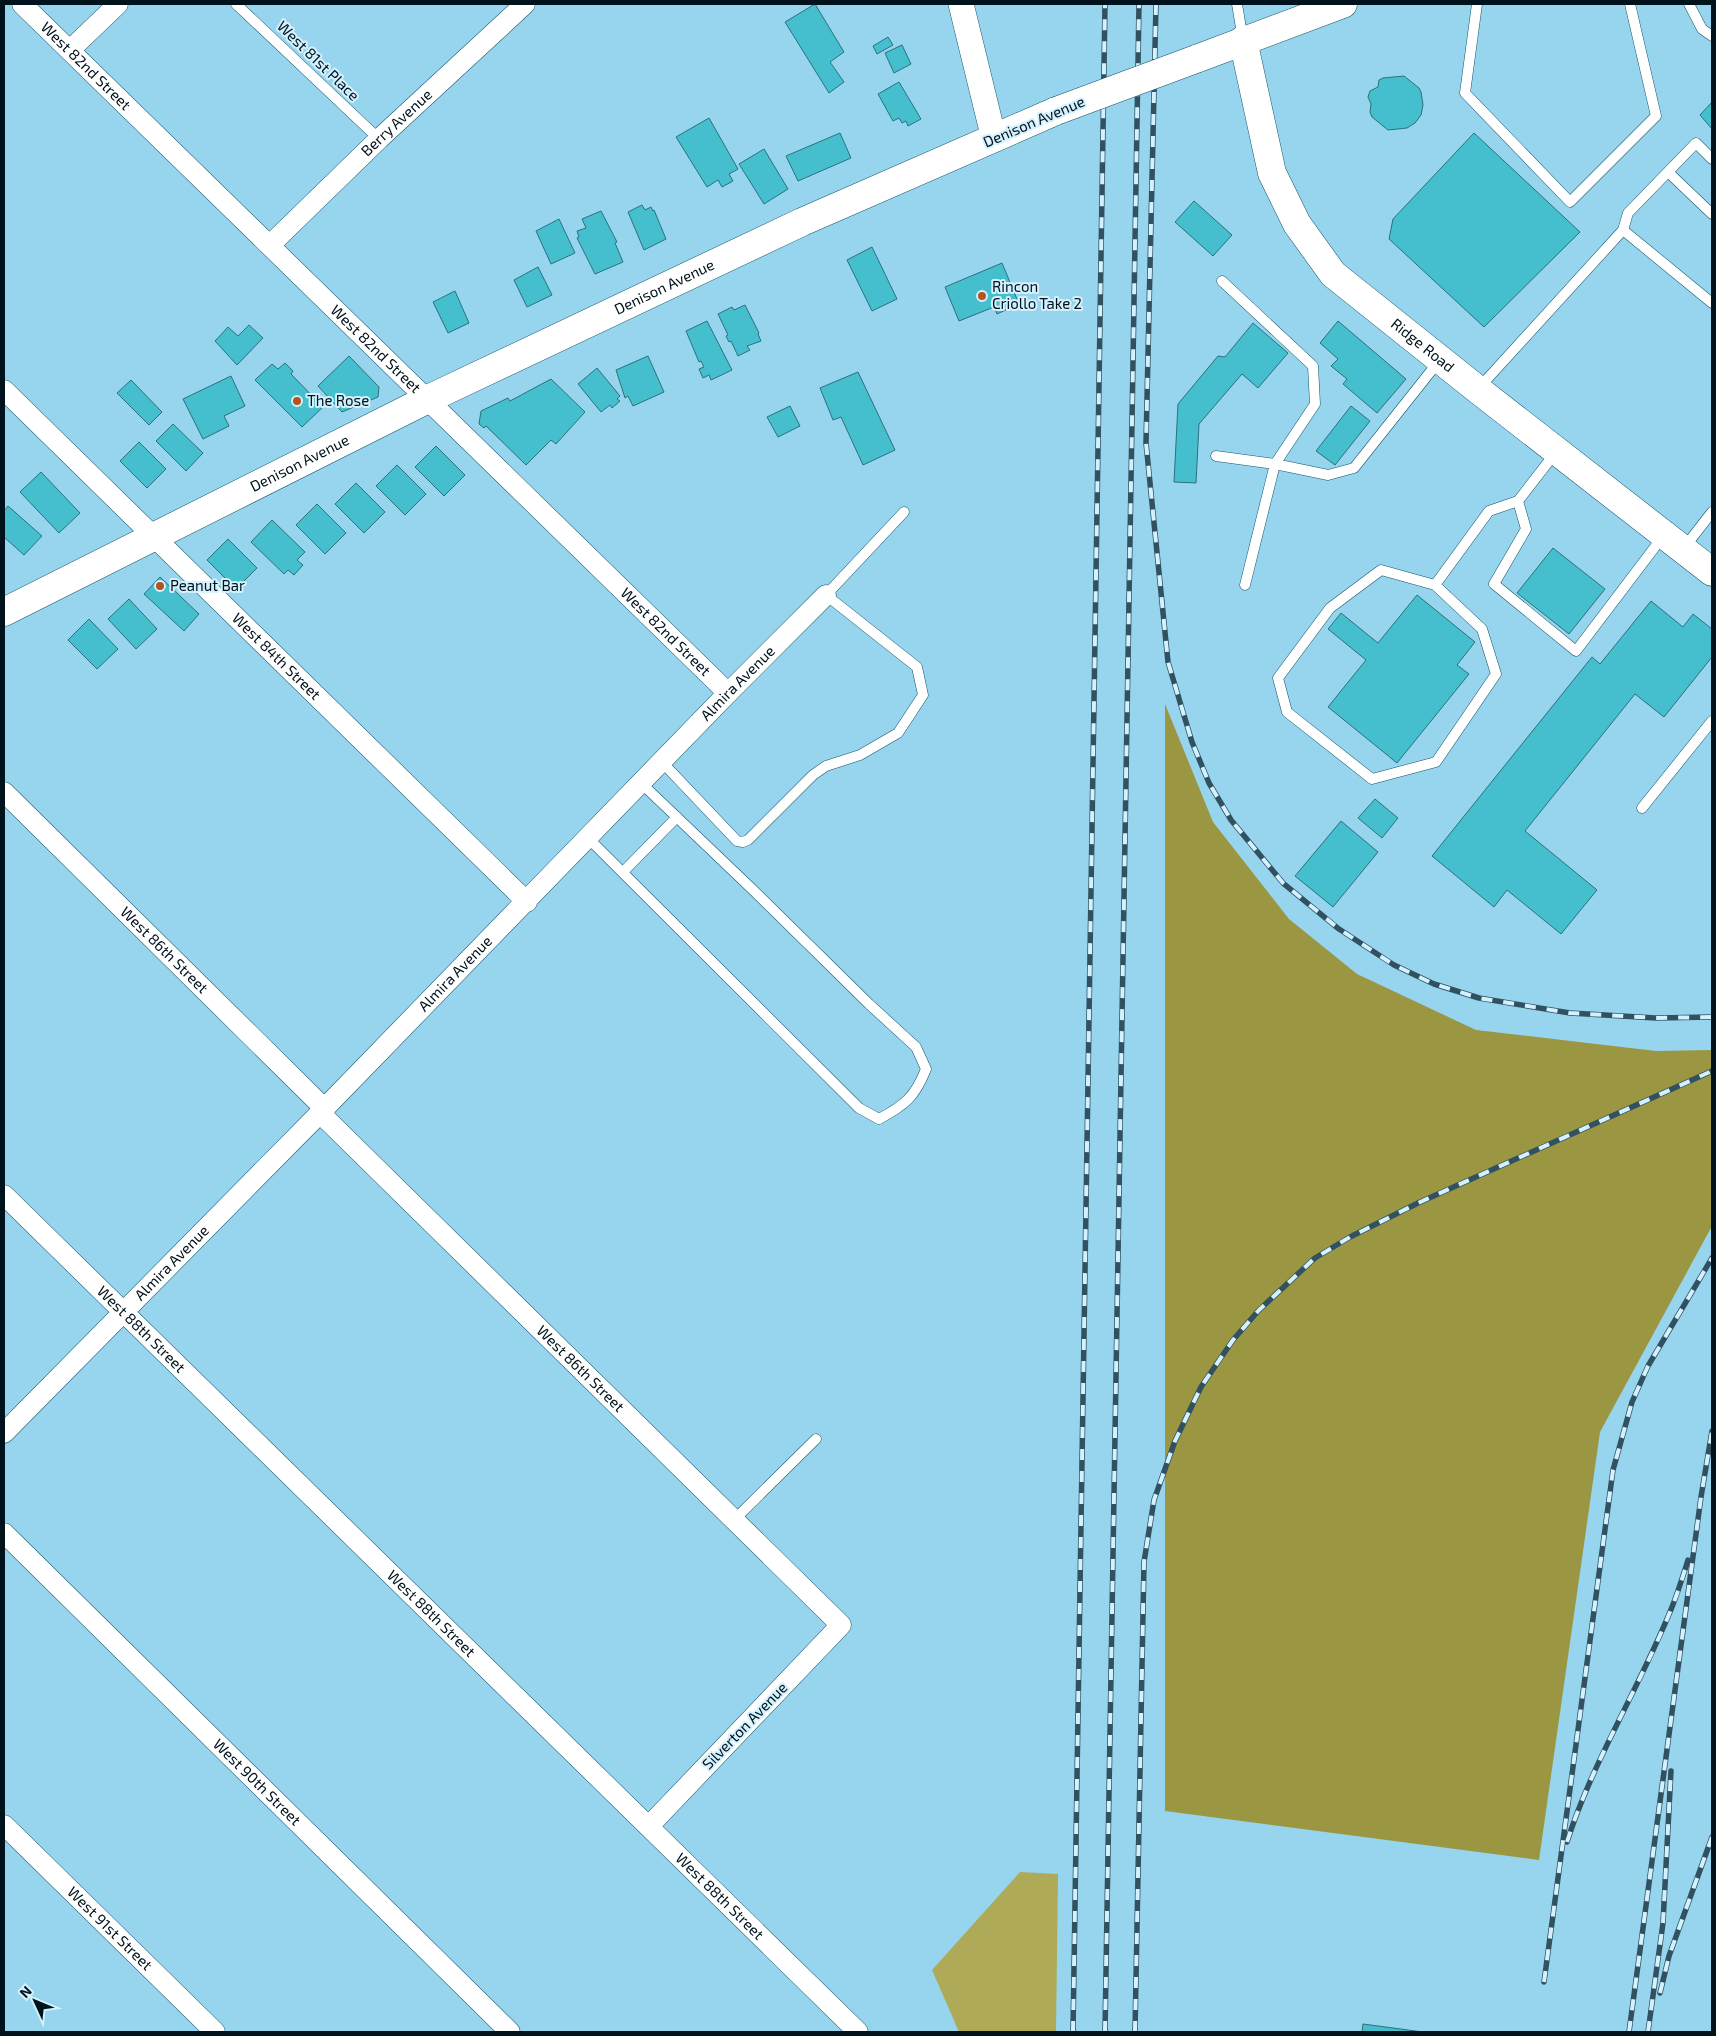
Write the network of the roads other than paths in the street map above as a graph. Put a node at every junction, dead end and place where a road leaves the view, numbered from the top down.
1 (22, 4) edge
2 (118, 4) edge
3 (236, 4) edge
4 (525, 4) edge
5 (961, 4) edge
6 (1237, 4) edge
7 (1343, 4) edge
8 (1477, 4) edge
9 (1630, 4) edge
10 (1689, 4) edge
11 (1712, 36) edge
12 (1244, 40) junction
13 (70, 50) junction
14 (378, 139) junction
15 (994, 139) junction
16 (1712, 158) edge
17 (1668, 172) junction
18 (1712, 214) edge
19 (1623, 230) junction
20 (270, 245) junction
21 (1222, 281) dead end
22 (1712, 303) edge
23 (1440, 360) junction
24 (4, 390) edge
25 (1477, 390) junction
26 (426, 400) junction
27 (1556, 451) junction
28 (1216, 456) dead end
29 (1275, 464) junction
30 (1518, 500) junction
31 (904, 512) dead end
32 (1712, 512) edge
33 (153, 538) junction
34 (1674, 542) junction
35 (1712, 572) edge
36 (1245, 585) dead end
37 (1435, 585) junction
38 (826, 595) junction
39 (4, 612) edge
40 (728, 693) junction
41 (1712, 721) edge
42 (662, 762) junction
43 (641, 783) junction
44 (4, 792) edge
45 (1642, 808) dead end
46 (676, 817) junction
47 (588, 838) junction
48 (623, 872) junction
49 (527, 902) junction
50 (322, 1111) junction
51 (4, 1195) edge
52 (123, 1312) junction
53 (4, 1433) edge
54 (816, 1439) dead end
55 (734, 1520) junction
56 (4, 1533) edge
57 (841, 1625) joint
58 (4, 1825) edge
59 (649, 1826) junction
60 (215, 2032) edge
61 (510, 2032) edge
62 (858, 2032) edge

1 - 13 street, West 82nd Street
2 - 13 street
3 - 14 lane, West 81st Place
4 - 14 street, Berry Avenue
5 - 15 street
6 - 12 lane
7 - 12 main road, Denison Avenue
8 - 9 lane
10 - 11 lane
12 - 15 main road, Denison Avenue, bridge
12 - 23 main road, Ridge Road
13 - 20 street, West 82nd Street
14 - 20 street, Berry Avenue
15 - 26 main road, Denison Avenue
16 - 17 lane
17 - 18 lane
17 - 19 lane
19 - 22 lane
19 - 25 lane
20 - 26 street, West 82nd Street
21 - 29 lane
23 - 25 main road, Ridge Road
23 - 29 lane
24 - 33 street, West 84th Street
25 - 27 main road, Ridge Road
26 - 33 main road, Denison Avenue
26 - 40 street, West 82nd Street
27 - 30 lane
27 - 34 main road, Ridge Road
28 - 29 lane
29 - 36 lane
30 - 34 lane
30 - 37 lane
31 - 38 lane, Almira Avenue
32 - 34 lane
33 - 39 main road, Denison Avenue
33 - 49 street, West 84th Street
34 - 35 main road, Ridge Road
37 - 37 lane
38 - 40 street, Almira Avenue
38 - 42 lane
40 - 42 street, Almira Avenue
41 - 45 lane
42 - 43 street, Almira Avenue
43 - 46 lane
43 - 47 street, Almira Avenue
44 - 50 street, West 86th Street
46 - 48 lane
46 - 48 lane
47 - 48 lane
47 - 49 street, Almira Avenue
49 - 50 street, Almira Avenue
50 - 52 street, Almira Avenue
50 - 55 street, West 86th Street
51 - 52 street, West 88th Street
52 - 53 street, Almira Avenue
52 - 59 street, West 88th Street
54 - 55 lane
55 - 57 street, West 86th Street
56 - 61 street, West 90th Street
57 - 59 street, Silverton Avenue
58 - 60 street, West 91st Street
59 - 62 street, West 88th Street

